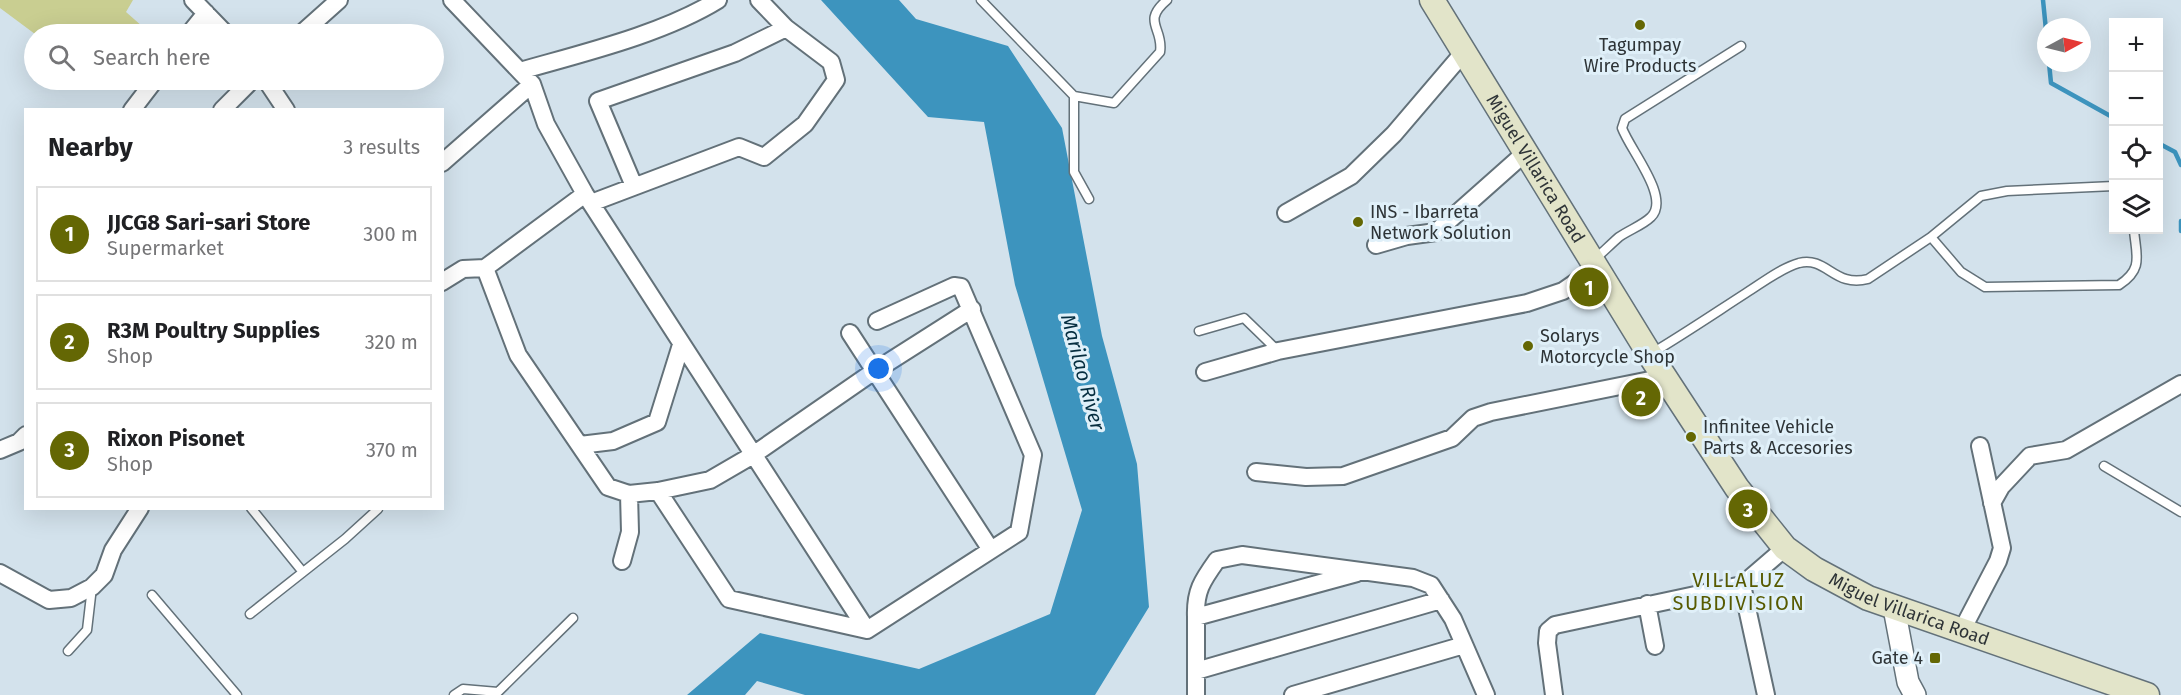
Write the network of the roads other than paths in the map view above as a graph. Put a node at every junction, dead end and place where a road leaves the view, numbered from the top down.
1 (193, 0) edge
2 (339, 0) edge
3 (452, 0) edge
4 (718, 0) edge
5 (759, 0) edge
6 (981, 0) edge
7 (1167, 0) edge
8 (1432, 0) edge
9 (206, 13) junction
10 (197, 24) edge
11 (216, 24) edge
12 (312, 24) edge
13 (786, 28) junction
14 (1741, 46) dead end
15 (1464, 52) junction
16 (520, 71) junction
17 (532, 84) junction
18 (147, 90) edge
19 (242, 90) edge
20 (273, 90) edge
21 (1074, 96) junction
22 (134, 108) edge
23 (224, 108) edge
24 (285, 108) edge
25 (1525, 153) junction
26 (444, 161) edge
27 (634, 186) junction
28 (2109, 186) edge
29 (588, 198) junction
30 (1089, 199) dead end
31 (1286, 213) dead end
32 (2134, 234) edge
33 (1931, 237) junction
34 (1376, 245) dead end
35 (1593, 266) junction
36 (485, 268) junction
37 (444, 281) edge
38 (972, 309) junction
39 (877, 321) dead end
40 (1199, 331) dead end
41 (850, 333) dead end
42 (681, 345) junction
43 (1278, 351) junction
44 (1650, 355) junction
45 (873, 372) junction
46 (1205, 372) dead end
47 (1665, 377) junction
48 (2181, 384) edge
49 (24, 437) edge
50 (580, 445) junction
51 (1980, 446) dead end
52 (0, 450) edge
53 (753, 455) junction
54 (2104, 466) dead end
55 (1256, 472) dead end
56 (658, 491) junction
57 (629, 494) junction
58 (1992, 503) junction
59 (139, 510) edge
60 (253, 510) edge
61 (377, 510) edge
62 (2181, 512) edge
63 (1785, 548) junction
64 (991, 550) junction
65 (622, 561) dead end
66 (302, 571) junction
67 (1364, 571) junction
68 (0, 573) edge
69 (1742, 585) junction
70 (92, 586) junction
71 (152, 595) dead end
72 (1441, 600) junction
73 (1647, 604) junction
74 (1894, 608) junction
75 (250, 614) dead end
76 (573, 618) dead end
77 (1196, 618) junction
78 (867, 630) junction
79 (1961, 632) junction
80 (1464, 645) junction
81 (1655, 646) dead end
82 (68, 651) dead end
83 (1196, 670) junction
84 (466, 692) edge
85 (237, 695) edge
86 (454, 695) edge
87 (1196, 695) edge
88 (1293, 695) edge
89 (1486, 695) edge
90 (1554, 695) edge
91 (1766, 695) edge
92 (1915, 695) edge
93 (2147, 695) edge

1 - 9 street
2 - 12 street
3 - 16 street
4 - 16 street
5 - 13 street
6 - 21 lane
7 - 21 lane
8 - 15 main road, Miguel Villarica Road
9 - 10 street
9 - 11 street
13 - 27 street
13 - 27 street
14 - 35 lane
15 - 25 main road, Miguel Villarica Road
15 - 31 street
16 - 17 street
17 - 26 street
17 - 29 street
18 - 22 street
19 - 23 street
20 - 24 street
21 - 30 lane
25 - 34 street
25 - 35 main road, Miguel Villarica Road
27 - 29 street
28 - 33 lane
29 - 36 street
29 - 42 street
32 - 33 lane
33 - 44 lane
35 - 43 street
35 - 44 main road, Miguel Villarica Road
36 - 37 street
36 - 50 street
38 - 39 street
38 - 45 street
38 - 64 street
40 - 43 lane
41 - 45 street
42 - 50 street
42 - 53 street
43 - 46 street
44 - 47 main road, Miguel Villarica Road
45 - 53 street
45 - 64 street
47 - 55 street
47 - 63 main road, Miguel Villarica Road
48 - 58 street
49 - 52 street
50 - 57 street
51 - 58 street
53 - 56 street
53 - 78 street
54 - 62 lane
56 - 57 street
56 - 78 street
57 - 65 street
58 - 79 street
59 - 70 street
60 - 66 lane
61 - 66 lane
63 - 69 street
63 - 74 main road, Miguel Villarica Road
64 - 78 street
66 - 75 lane
67 - 72 street
67 - 77 street
67 - 77 street
68 - 70 street
69 - 73 street
69 - 91 street
70 - 82 lane
71 - 85 lane
72 - 80 street
72 - 83 street
73 - 81 street
73 - 90 street
74 - 79 main road, Miguel Villarica Road
74 - 92 street
76 - 84 lane
77 - 83 street
79 - 93 main road, Miguel Villarica Road
80 - 88 street
80 - 89 street
83 - 87 street
84 - 86 lane

